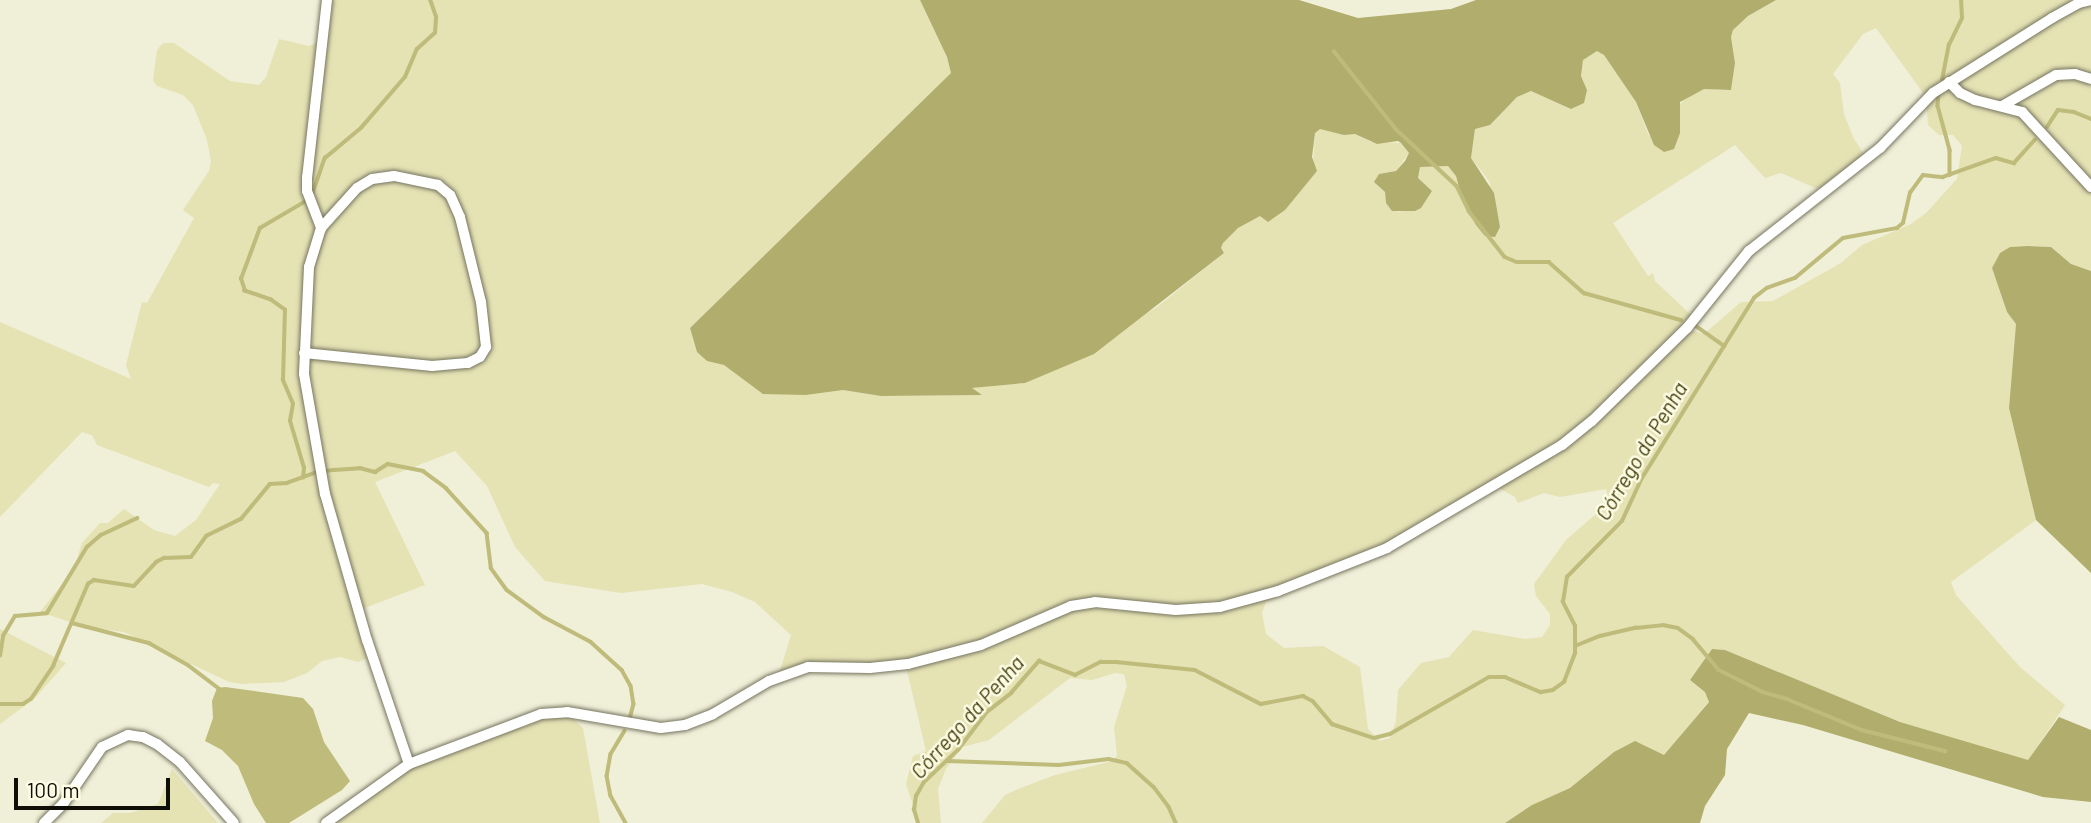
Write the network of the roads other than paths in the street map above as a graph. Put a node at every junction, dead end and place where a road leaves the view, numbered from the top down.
1 (327, 0) edge
2 (2091, 1) edge
3 (2091, 79) edge
4 (1949, 82) junction
5 (2002, 106) junction
6 (2091, 187) edge
7 (321, 228) junction
8 (304, 353) junction
9 (409, 764) junction
10 (44, 823) edge
11 (234, 823) edge
12 (326, 823) edge

1 - 7 street
2 - 4 street
3 - 5 street
4 - 5 street
4 - 9 street
5 - 6 street
7 - 8 street
7 - 8 street
8 - 9 street
9 - 12 street
10 - 11 street

